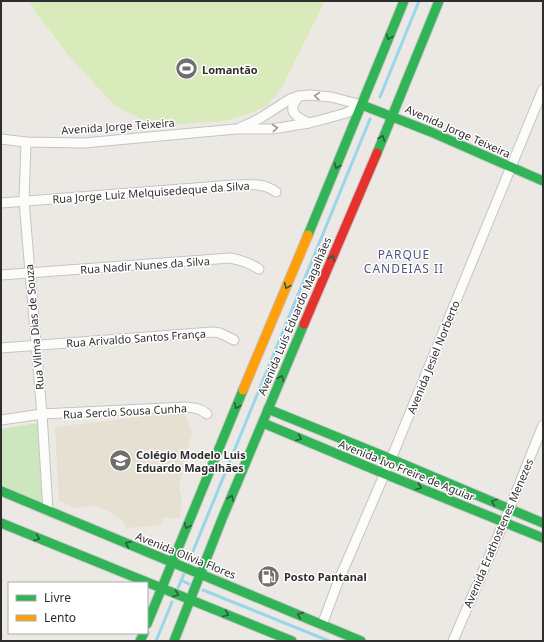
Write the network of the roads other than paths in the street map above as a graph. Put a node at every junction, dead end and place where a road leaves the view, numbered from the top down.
1 (404, 1) edge
2 (439, 1) edge
3 (543, 89) edge
4 (299, 96) junction
5 (359, 104) junction
6 (392, 115) junction
7 (309, 123) junction
8 (236, 129) junction
9 (1, 139) edge
10 (26, 142) junction
11 (510, 167) junction
12 (543, 181) edge
13 (276, 192) dead end
14 (24, 201) junction
15 (1, 203) edge
16 (259, 269) dead end
17 (29, 273) junction
18 (1, 276) edge
19 (234, 340) dead end
20 (36, 345) junction
21 (1, 348) edge
22 (268, 409) junction
23 (42, 414) junction
24 (206, 414) dead end
25 (1, 420) edge
26 (262, 423) junction
27 (543, 425) edge
28 (391, 459) junction
29 (384, 474) junction
30 (1, 491) edge
31 (509, 508) junction
32 (48, 510) junction
33 (504, 522) junction
34 (1, 523) edge
35 (543, 523) edge
36 (543, 538) edge
37 (172, 563) junction
38 (200, 574) junction
39 (147, 582) edge
40 (148, 582) edge
41 (162, 588) junction
42 (190, 600) junction
43 (148, 622) edge
44 (322, 625) junction
45 (174, 641) edge
46 (292, 641) edge
47 (361, 641) edge
48 (453, 641) edge

1 -> 5 main road, Avenida Luís Eduardo Magalhães
2 - 6 main road, Avenida Luís Eduardo Magalhães
3 - 11 street, Avenida Jesiel Norberto
5 -> 4 street, Avenida Jorge Teixeira
4 - 7 street
4 - 8 street, Avenida Jorge Teixeira
5 - 6 main road, Avenida Jorge Teixeira
5 - 7 street, Avenida Jorge Teixeira
5 -> 37 main road, Avenida Luís Eduardo Magalhães
6 - 11 main road, Avenida Jorge Teixeira
22 -> 6 main road, Avenida Luís Eduardo Magalhães
8 -> 7 street, Avenida Jorge Teixeira
8 - 10 street, Avenida Jorge Teixeira
9 - 10 street, Avenida Jorge Teixeira
10 - 14 street, Rua Vilma Dias de Souza
11 - 12 main road, Avenida Jorge Teixeira
11 - 28 street, Avenida Jesiel Norberto
13 - 14 street, Rua Jorge Luiz Melquisedeque da Silva
14 - 15 street, Rua Jorge Luiz Melquisedeque da Silva
14 - 17 street, Rua Vilma Dias de Souza
16 - 17 street, Rua Nadir Nunes da Silva
17 - 18 street, Rua Nadir Nunes da Silva
17 - 20 street, Rua Vilma Dias de Souza
19 - 20 street, Rua Arivaldo Santos França
20 - 21 street, Rua Arivaldo Santos França
20 - 23 street, Rua Vilma Dias de Souza
22 - 26 main road, Avenida Luís Eduardo Magalhães
22 - 28 main road, Avenida Ivo Freire de Aguiar
23 - 24 street, Rua Sercio Sousa Cunha
23 - 25 street, Rua Sercio Sousa Cunha
23 - 32 street, Rua Vilma Dias de Souza
26 -> 29 main road, Avenida Ivo Freire de Aguiar
38 -> 26 main road, Avenida Luís Eduardo Magalhães
27 - 31 street, Avenida Erathostenes Menezes
28 - 29 street, Avenida Jesiel Norberto
31 -> 28 main road, Avenida Ivo Freire de Aguiar
29 -> 33 main road, Avenida Ivo Freire de Aguiar
29 - 44 street, Avenida Jesiel Norberto
30 - 32 main road, Avenida Olívia Flores
31 - 33 street, Avenida Erathostenes Menezes
31 - 35 main road, Avenida Ivo Freire de Aguiar
37 -> 32 main road, Avenida Olívia Flores
33 - 36 main road, Avenida Ivo Freire de Aguiar
33 - 48 street, Avenida Erathostenes Menezes
34 -> 39 main road
37 - 38 main road, Avenida Olívia Flores
37 - 41 main road, Avenida Luís Eduardo Magalhães
38 - 42 main road, Avenida Luís Eduardo Magalhães
44 -> 38 main road, Avenida Olívia Flores
40 -> 41 main road
41 -> 42 main road
41 - 43 main road, Avenida Luís Eduardo Magalhães
42 - 45 main road, Avenida Luís Eduardo Magalhães
42 -> 46 main road
44 - 47 main road, Avenida Olívia Flores

